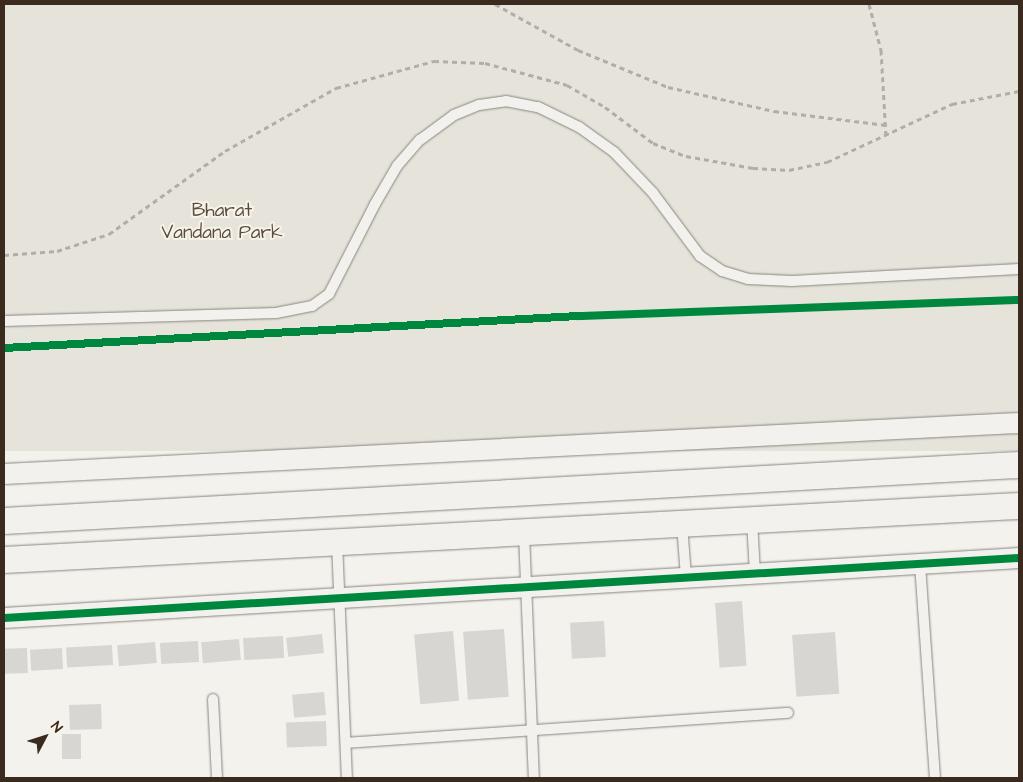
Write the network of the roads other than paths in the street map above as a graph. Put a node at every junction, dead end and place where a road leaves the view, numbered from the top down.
1 (1019, 270) edge
2 (4, 322) edge
3 (1019, 423) edge
4 (1019, 465) edge
5 (4, 474) edge
6 (1019, 506) edge
7 (752, 520) junction
8 (4, 522) edge
9 (682, 524) junction
10 (524, 532) junction
11 (337, 542) junction
12 (1019, 558) edge
13 (4, 560) edge
14 (920, 564) junction
15 (755, 573) junction
16 (686, 577) junction
17 (526, 586) junction
18 (337, 597) junction
19 (4, 618) edge
20 (212, 699) dead end
21 (788, 713) dead end
22 (532, 731) junction
23 (346, 743) junction
24 (217, 778) edge
25 (347, 778) edge
26 (534, 778) edge
27 (935, 778) edge

1 - 2 lane
3 - 5 street
4 - 8 street
6 - 7 street
7 - 9 street
7 - 15 lane
9 - 10 street
9 - 16 lane
10 - 11 street
10 - 17 lane
11 - 13 street
11 - 18 lane
12 - 14 street
14 - 15 street
14 - 27 lane
15 - 16 street
16 - 17 street
17 - 18 street
17 - 22 lane
18 - 19 street
18 - 23 lane
20 - 24 lane
21 - 22 lane
22 - 23 lane
22 - 26 lane
23 - 25 lane

